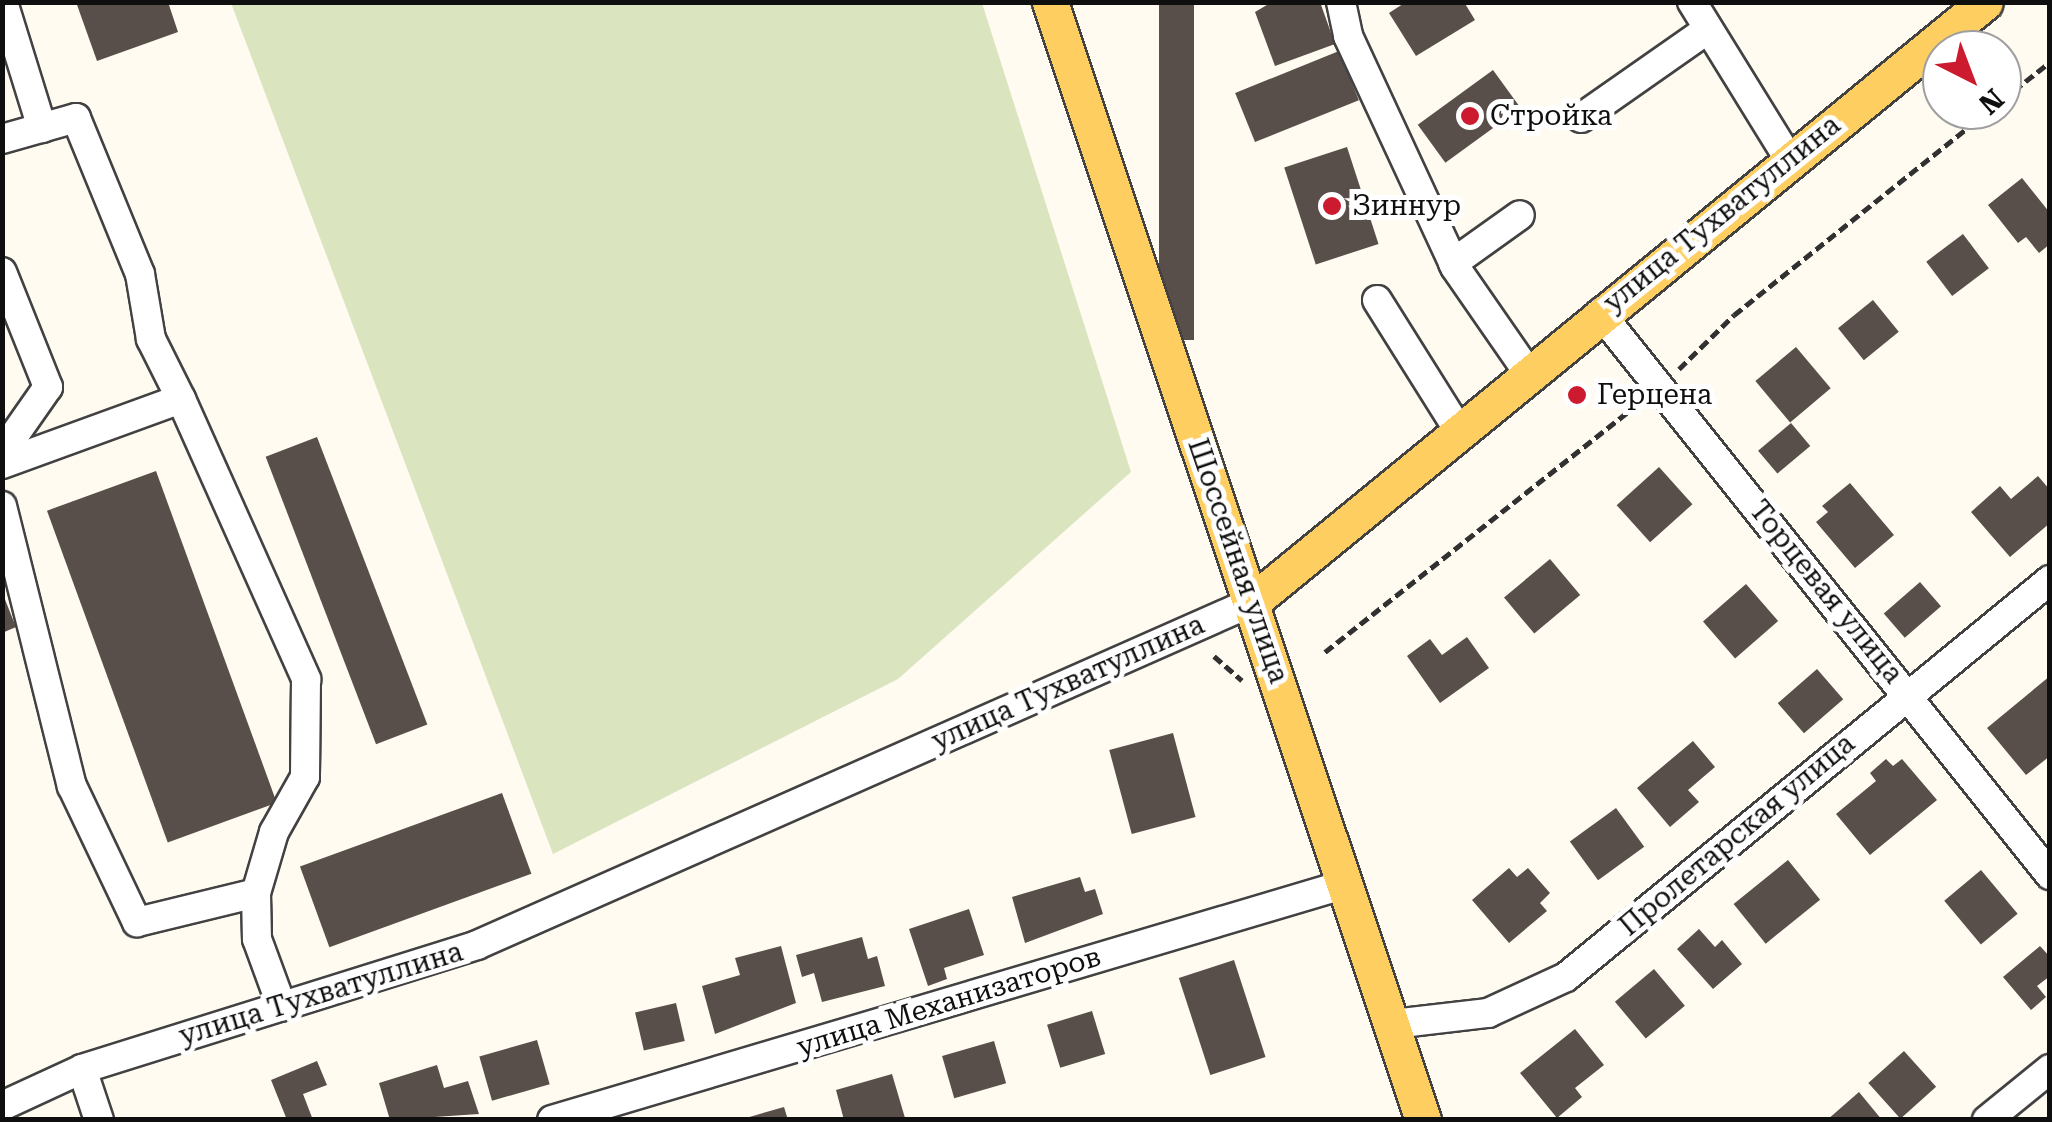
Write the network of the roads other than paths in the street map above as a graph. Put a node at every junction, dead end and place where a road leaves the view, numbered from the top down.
1 (4, 2) edge
2 (1050, 2) edge
3 (1341, 2) edge
4 (1692, 2) edge
5 (1985, 2) edge
6 (1708, 29) junction
7 (1581, 118) dead end
8 (42, 128) junction
9 (2, 140) edge
10 (1789, 159) junction
11 (1520, 215) dead end
12 (1454, 263) junction
13 (2, 272) edge
14 (1377, 300) dead end
15 (1600, 313) junction
16 (1527, 371) junction
17 (181, 399) junction
18 (1458, 428) junction
19 (2, 453) edge
20 (2, 464) edge
21 (2, 506) edge
22 (2050, 580) edge
23 (1252, 602) junction
24 (1908, 693) junction
25 (2050, 875) edge
26 (1346, 884) junction
27 (256, 894) junction
28 (282, 1006) junction
29 (1393, 1024) junction
30 (82, 1069) junction
31 (2050, 1069) edge
32 (2, 1106) edge
33 (100, 1120) edge
34 (552, 1120) edge
35 (1424, 1120) edge
36 (1987, 1120) edge

1 - 8 street
2 - 23 main road, Шоссейная улица
3 - 12 street
4 - 6 street
5 - 10 main road, улица Тухватуллина
6 - 7 street
6 - 10 street
8 - 9 street
8 - 17 street
10 - 15 main road, улица Тухватуллина
11 - 12 street
12 - 16 street
13 - 19 street
14 - 18 street
15 - 16 main road, улица Тухватуллина
15 - 24 street, Торцевая улица
16 - 18 main road, улица Тухватуллина
17 - 20 street
17 - 27 street
18 - 23 main road, улица Тухватуллина
21 - 27 street
22 - 24 street, Пролетарская улица
23 - 26 main road, Шоссейная улица
23 - 28 street, улица Тухватуллина
24 - 25 street, Торцевая улица
24 - 29 street, Пролетарская улица
26 - 29 main road, Шоссейная улица
26 - 34 street, улица Механизаторов
27 - 28 street
28 - 30 street, улица Тухватуллина
29 - 35 main road, Шоссейная улица
30 - 32 street, улица Тухватуллина
30 - 33 street
31 - 36 street

